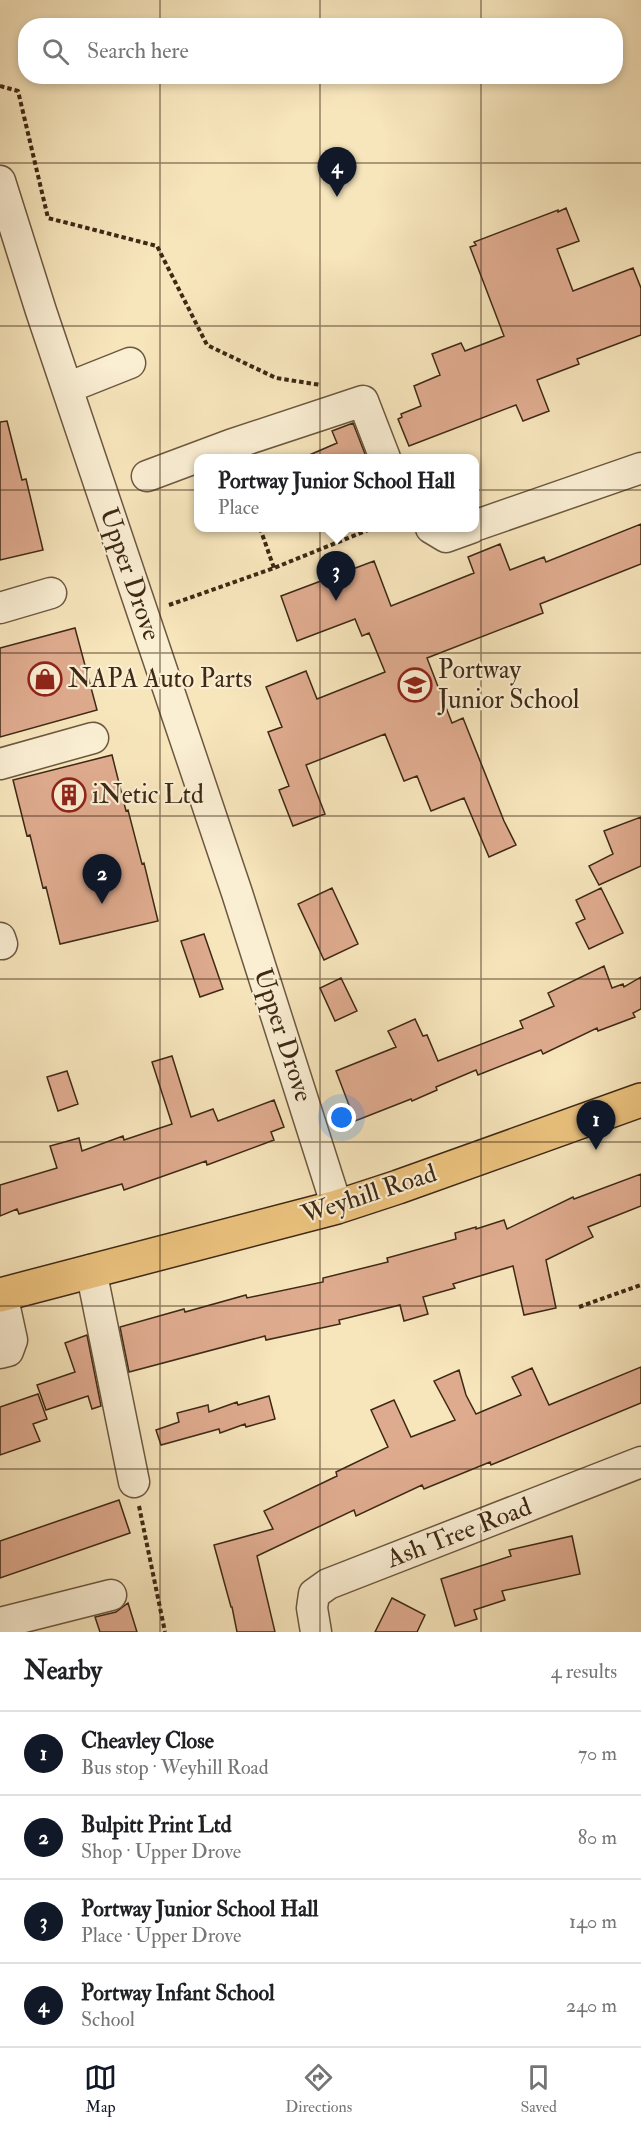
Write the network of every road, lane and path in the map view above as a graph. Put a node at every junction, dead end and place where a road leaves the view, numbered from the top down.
1 (0, 86) edge
2 (0, 181) edge
3 (130, 363) dead end
4 (67, 388) junction
5 (363, 401) junction
6 (206, 454) edge
7 (383, 454) edge
8 (194, 458) edge
9 (641, 468) edge
10 (147, 476) dead end
11 (479, 525) edge
12 (261, 532) edge
13 (363, 532) edge
14 (437, 532) edge
15 (459, 532) edge
16 (274, 568) junction
17 (51, 594) dead end
18 (0, 608) edge
19 (162, 608) dead end
20 (93, 738) dead end
21 (0, 764) edge
22 (641, 1100) edge
23 (337, 1207) junction
24 (91, 1270) junction
25 (641, 1285) edge
26 (1, 1295) edge
27 (579, 1307) dead end
28 (0, 1353) edge
29 (641, 1462) edge
30 (134, 1482) joint
31 (111, 1595) dead end
32 (52, 1621) edge
33 (0, 1623) edge
34 (165, 1632) edge
35 (316, 1632) edge

1 - 5 path
2 - 4 street, Upper Drove
3 - 4 street
4 - 23 street, Upper Drove
5 - 6 street
5 - 7 street
8 - 10 street
9 - 11 street
12 - 16 path
13 - 16 path
14 - 15 street
16 - 19 path
17 - 18 street
20 - 21 street
22 - 23 main road, Weyhill Road
23 - 24 main road, Weyhill Road
24 - 26 main road, Weyhill Road
24 - 30 street
25 - 27 path
26 - 28 street
29 - 35 street, Ash Tree Road
30 - 34 path
31 - 32 street
32 - 33 street

